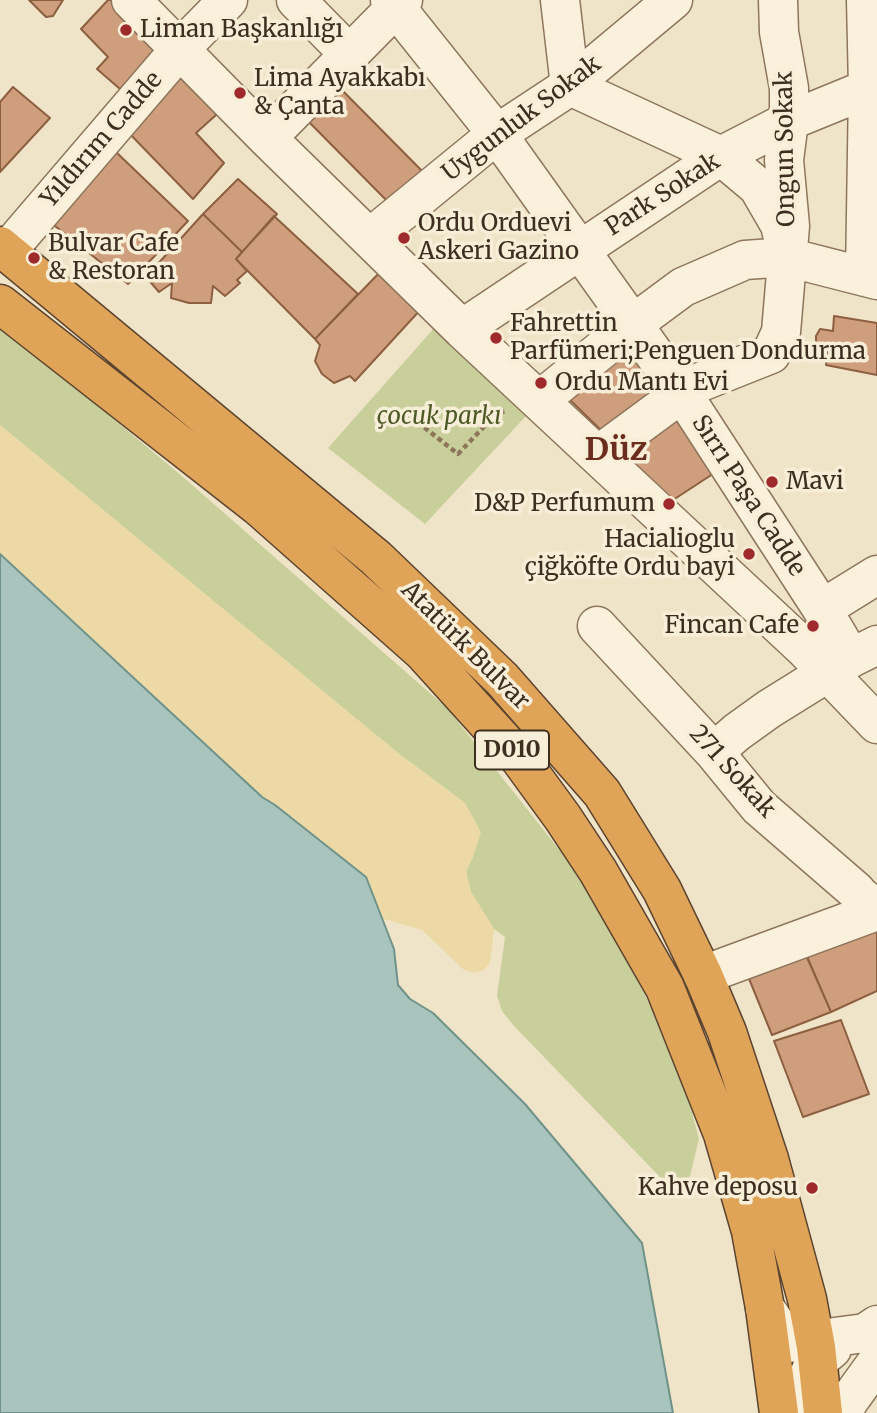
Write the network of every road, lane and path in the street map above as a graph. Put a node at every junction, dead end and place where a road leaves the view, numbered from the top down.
1 (131, 0) edge
2 (228, 0) edge
3 (296, 0) edge
4 (560, 0) edge
5 (673, 0) edge
6 (778, 0) edge
7 (866, 0) edge
8 (397, 2) edge
9 (180, 49) junction
10 (349, 54) junction
11 (570, 86) junction
12 (872, 86) edge
13 (789, 121) junction
14 (497, 134) junction
15 (267, 138) junction
16 (721, 156) junction
17 (371, 237) junction
18 (3, 248) edge
19 (581, 250) junction
20 (787, 257) junction
21 (871, 279) edge
22 (0, 304) edge
23 (633, 324) junction
24 (463, 329) junction
25 (682, 393) junction
26 (540, 400) junction
27 (411, 416) dead end
28 (598, 455) junction
29 (877, 575) edge
30 (822, 609) junction
31 (597, 626) dead end
32 (852, 659) edge
33 (877, 724) edge
34 (714, 752) junction
35 (873, 901) edge
36 (703, 975) junction
37 (765, 1308) junction
38 (849, 1334) edge
39 (877, 1362) edge
40 (779, 1413) edge
41 (791, 1413) edge
42 (823, 1413) edge
43 (844, 1413) edge

1 - 9 street
2 - 9 street, Yıldırım Cadde
3 - 10 street
4 - 11 street
5 - 11 street, Uygunluk Sokak
6 - 13 street, Ongun Sokak
7 - 12 street
8 - 10 street
8 - 14 street, Sırrı Paşa Cadde
9 - 15 street
9 - 18 street, Yıldırım Cadde
10 - 15 street
11 - 14 street, Uygunluk Sokak
11 - 16 street
12 - 13 street, Park Sokak
12 - 21 street
13 - 16 street, Park Sokak
13 - 20 street, Ongun Sokak
14 - 17 street, Uygunluk Sokak
14 - 19 street, Sırrı Paşa Cadde
15 - 17 street
16 - 19 street, Park Sokak
16 - 20 street
17 - 24 street
18 - 36 highway, Atatürk Bulvar
19 - 23 street, Sırrı Paşa Cadde
19 - 24 street, Park Sokak
20 - 21 street
20 - 23 street
20 - 25 street, Ongun Sokak
22 - 37 highway, Atatürk Bulvar / D010
23 - 25 street, Sırrı Paşa Cadde
23 - 26 street
24 - 26 street
25 - 28 street, Ongun Sokak
25 - 30 street, Sırrı Paşa Cadde
26 - 27 path
26 - 28 street
28 - 32 street
29 - 30 street
30 - 32 street, Sırrı Paşa Cadde
31 - 34 street, 271 Sokak
32 - 33 street
32 - 34 street
34 - 35 street, 271 Sokak
35 - 36 street
36 - 38 highway, Atatürk Bulvar
37 - 38 street
37 - 40 highway, Atatürk Bulvar / D010
38 - 41 street
38 - 42 highway, Atatürk Bulvar
39 - 43 street

